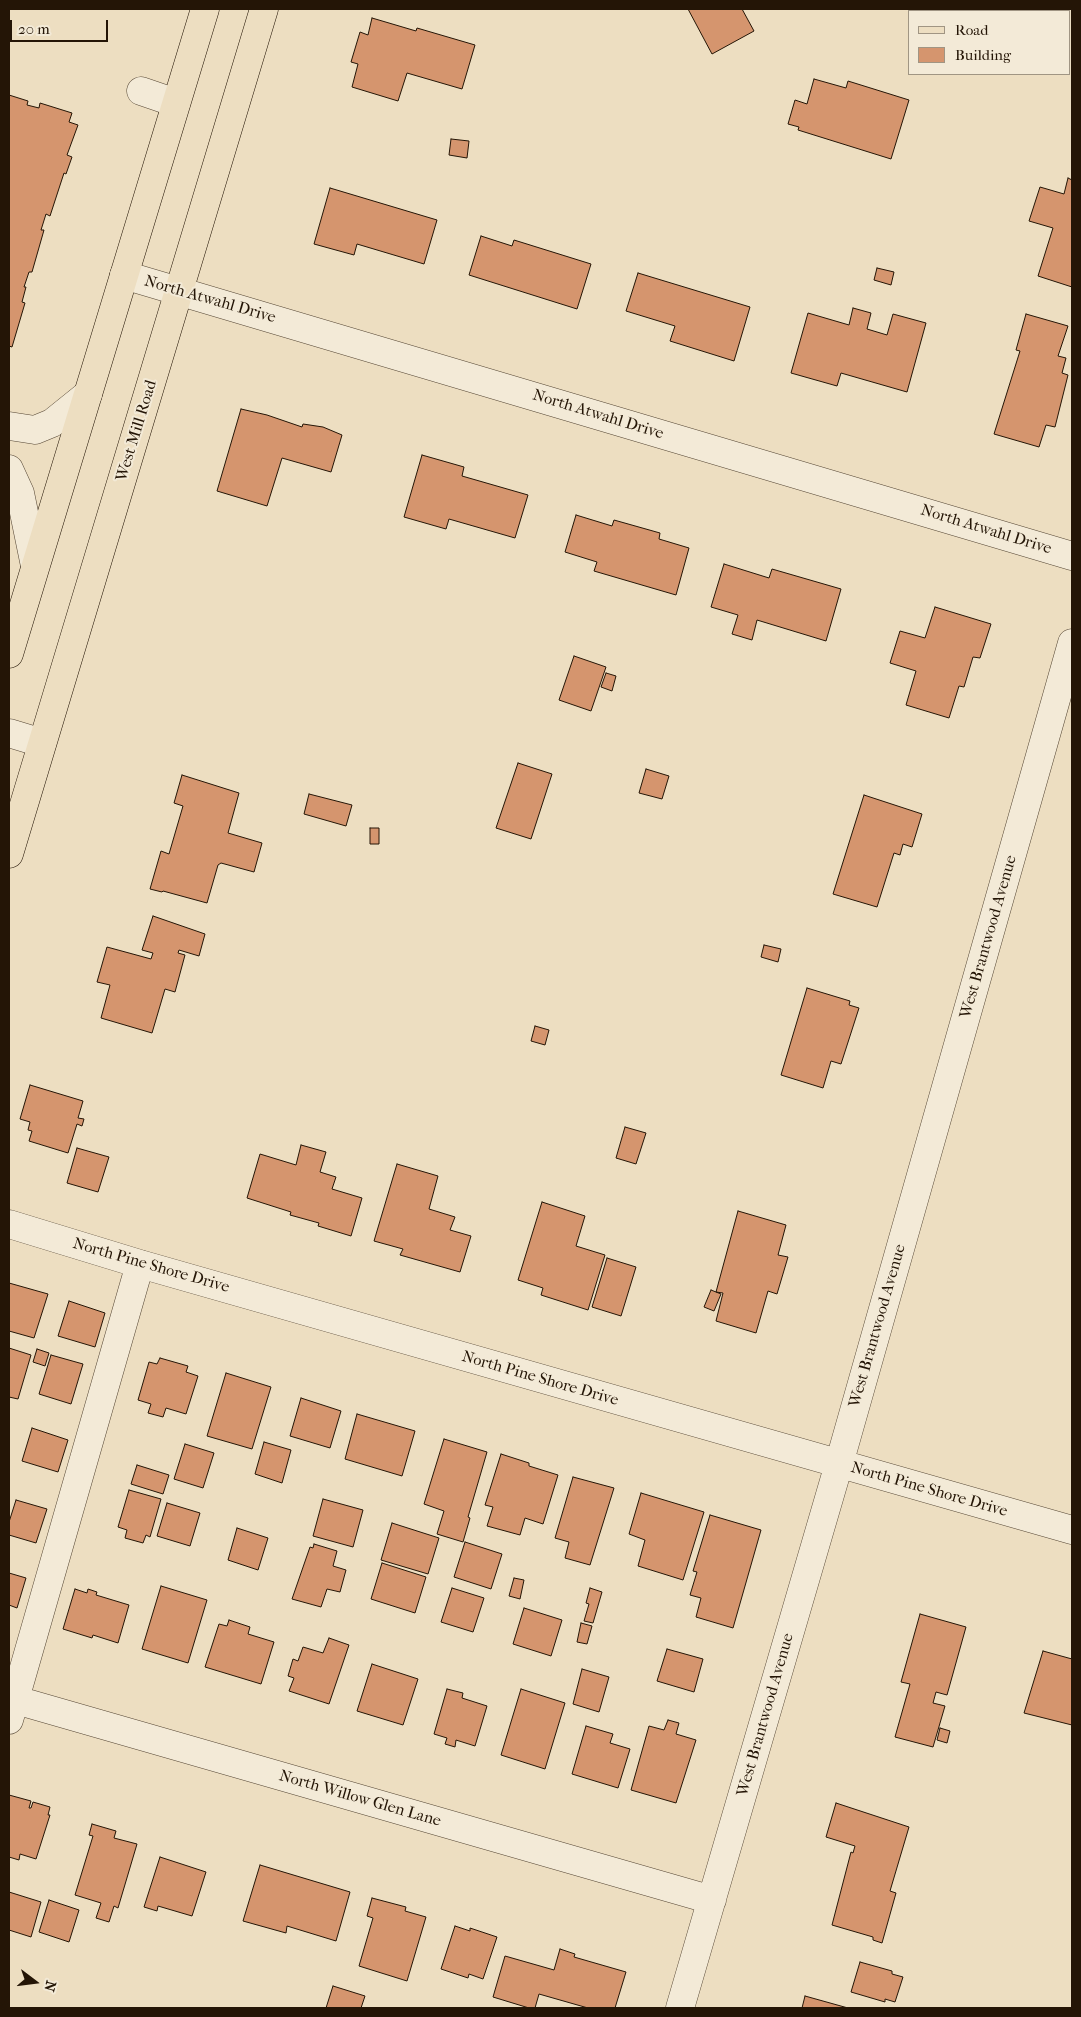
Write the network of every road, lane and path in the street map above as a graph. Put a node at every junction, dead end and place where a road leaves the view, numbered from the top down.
1 (205, 9) edge
2 (264, 9) edge
3 (141, 91) dead end
4 (176, 103) junction
5 (124, 275) junction
6 (180, 292) junction
7 (88, 394) junction
8 (9, 426) edge
9 (9, 469) edge
10 (1072, 556) edge
11 (35, 566) junction
12 (1072, 643) edge
13 (9, 654) edge
14 (9, 733) edge
15 (42, 743) junction
16 (9, 854) edge
17 (9, 1224) edge
18 (140, 1264) junction
19 (840, 1464) junction
20 (1072, 1530) edge
21 (11, 1706) edge
22 (712, 1900) junction
23 (680, 2008) edge

1 - 4 main road
2 - 6 main road, West Mill Road
3 - 4 street
4 - 5 main road
5 - 6 street, North Atwahl Drive
5 - 7 main road
6 - 10 street, North Atwahl Drive
6 - 15 main road, West Mill Road
7 - 8 street
7 - 11 main road
9 - 11 street
11 - 13 main road
12 - 19 street, West Brantwood Avenue
14 - 15 street
15 - 16 main road, West Mill Road
17 - 18 street, North Pine Shore Drive
18 - 19 street, North Pine Shore Drive
18 - 21 street
19 - 20 street, North Pine Shore Drive
19 - 22 street, West Brantwood Avenue
21 - 22 street, North Willow Glen Lane
22 - 23 street, West Brantwood Avenue

